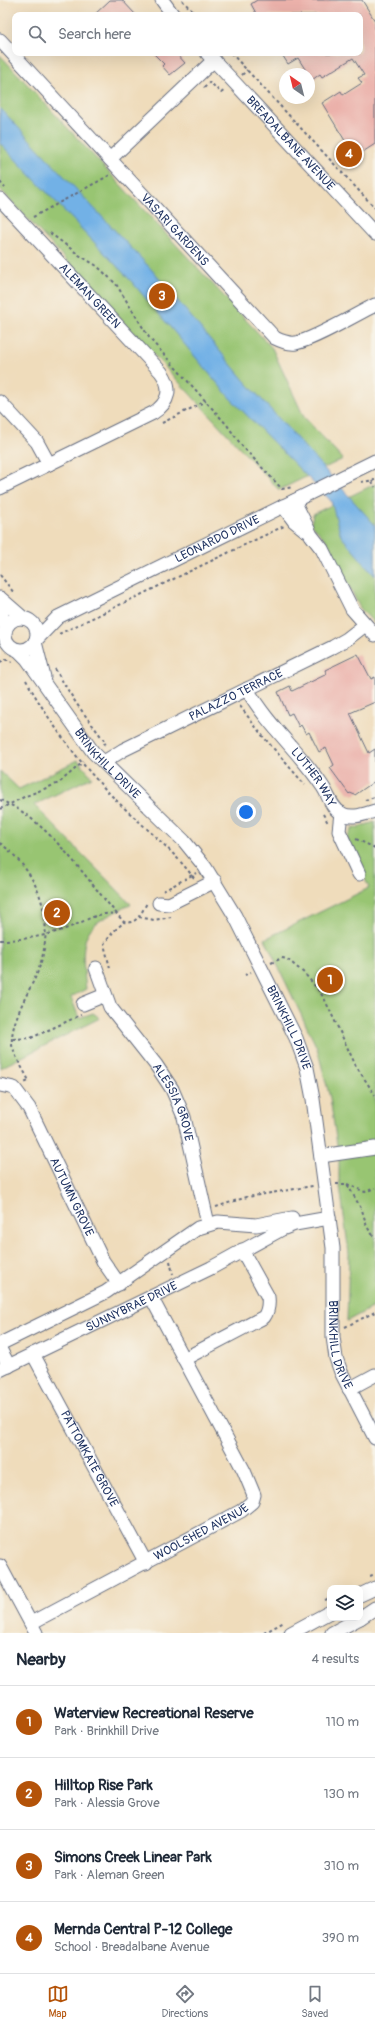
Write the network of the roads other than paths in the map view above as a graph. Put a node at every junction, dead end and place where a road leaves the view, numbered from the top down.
1 (162, 0) edge
2 (171, 12) edge
3 (0, 40) edge
4 (12, 53) edge
5 (15, 56) edge
6 (211, 57) edge
7 (110, 159) junction
8 (3, 194) edge
9 (375, 234) edge
10 (375, 305) edge
11 (0, 402) edge
12 (375, 461) edge
13 (50, 464) junction
14 (0, 488) edge
15 (298, 499) junction
16 (311, 535) junction
17 (0, 598) edge
18 (0, 610) edge
19 (58, 616) junction
20 (24, 618) junction
21 (365, 625) junction
22 (4, 630) edge
23 (375, 635) edge
24 (35, 641) junction
25 (0, 650) edge
26 (17, 650) junction
27 (46, 684) junction
28 (247, 689) junction
29 (104, 762) junction
30 (375, 811) edge
31 (341, 813) junction
32 (359, 874) dead end
33 (215, 881) junction
34 (157, 898) road end
35 (96, 968) dead end
36 (105, 995) junction
37 (85, 1008) road end
38 (0, 1079) edge
39 (0, 1085) edge
40 (29, 1108) junction
41 (375, 1148) edge
42 (321, 1156) junction
43 (329, 1214) junction
44 (207, 1218) junction
45 (256, 1225) junction
46 (262, 1239) junction
47 (242, 1250) junction
48 (118, 1284) junction
49 (150, 1297) junction
50 (0, 1344) edge
51 (0, 1348) edge
52 (33, 1354) junction
53 (184, 1359) junction
54 (4, 1368) edge
55 (375, 1375) edge
56 (349, 1389) junction
57 (375, 1438) edge
58 (146, 1563) junction
59 (0, 1566) edge
60 (375, 1588) edge
61 (363, 1594) edge
62 (375, 1608) edge
63 (327, 1614) edge
64 (363, 1616) edge
65 (354, 1621) edge
66 (34, 1628) edge
67 (291, 1633) edge
68 (332, 1633) edge

1 - 2 street
3 - 4 street, VASARI GARDENS
5 - 7 street, VASARI GARDENS
6 - 7 street
6 - 9 street, BREADALBANE AVENUE
7 - 10 street, VASARI GARDENS
8 - 13 street, ALEMAN GREEN
11 - 13 street
12 - 15 street, LEONARDO DRIVE
13 - 14 street
15 - 16 street
15 - 16 street
15 - 19 street, LEONARDO DRIVE
16 - 21 street
17 - 20 street
18 - 22 street
19 - 20 street, LEONARDO DRIVE
19 - 24 street, LEONARDO DRIVE
20 - 22 street
20 - 24 street
21 - 23 street
21 - 28 street, PALAZZO TERRACE
22 - 26 street
24 - 26 street
24 - 27 street, BRINKHILL DRIVE
25 - 26 street
26 - 27 street, BRINKHILL DRIVE
27 - 29 street, BRINKHILL DRIVE
28 - 29 street, PALAZZO TERRACE
28 - 31 street, LUTHER WAY
29 - 33 street, BRINKHILL DRIVE
30 - 31 street
31 - 32 street, LUTHER WAY
33 - 34 street
33 - 42 street, BRINKHILL DRIVE
35 - 36 street, ALESSIA GROVE
36 - 37 street
36 - 44 street, ALESSIA GROVE
38 - 40 street, AUTUMN GROVE
39 - 40 street, AUTUMN GROVE
40 - 48 street, AUTUMN GROVE
41 - 42 street
42 - 43 street, BRINKHILL DRIVE
43 - 45 street, SUNNYBRAE DRIVE
43 - 46 street, SUNNYBRAE DRIVE
43 - 56 street, BRINKHILL DRIVE
44 - 45 street, SUNNYBRAE DRIVE
44 - 48 street, SUNNYBRAE DRIVE
45 - 46 street
46 - 47 street, SUNNYBRAE DRIVE
47 - 49 street, SUNNYBRAE DRIVE
47 - 53 street
48 - 50 street, SUNNYBRAE DRIVE
49 - 52 street, SUNNYBRAE DRIVE
49 - 53 street, WOOLSHED AVENUE
51 - 54 street
52 - 54 street, SUNNYBRAE DRIVE
52 - 58 street, PATTOMKATE GROVE
53 - 58 street, WOOLSHED AVENUE
55 - 56 street
56 - 57 street, BRINKHILL DRIVE
58 - 66 street, WOOLSHED AVENUE
59 - 66 street
60 - 61 street
62 - 64 street
63 - 67 street
65 - 68 street

